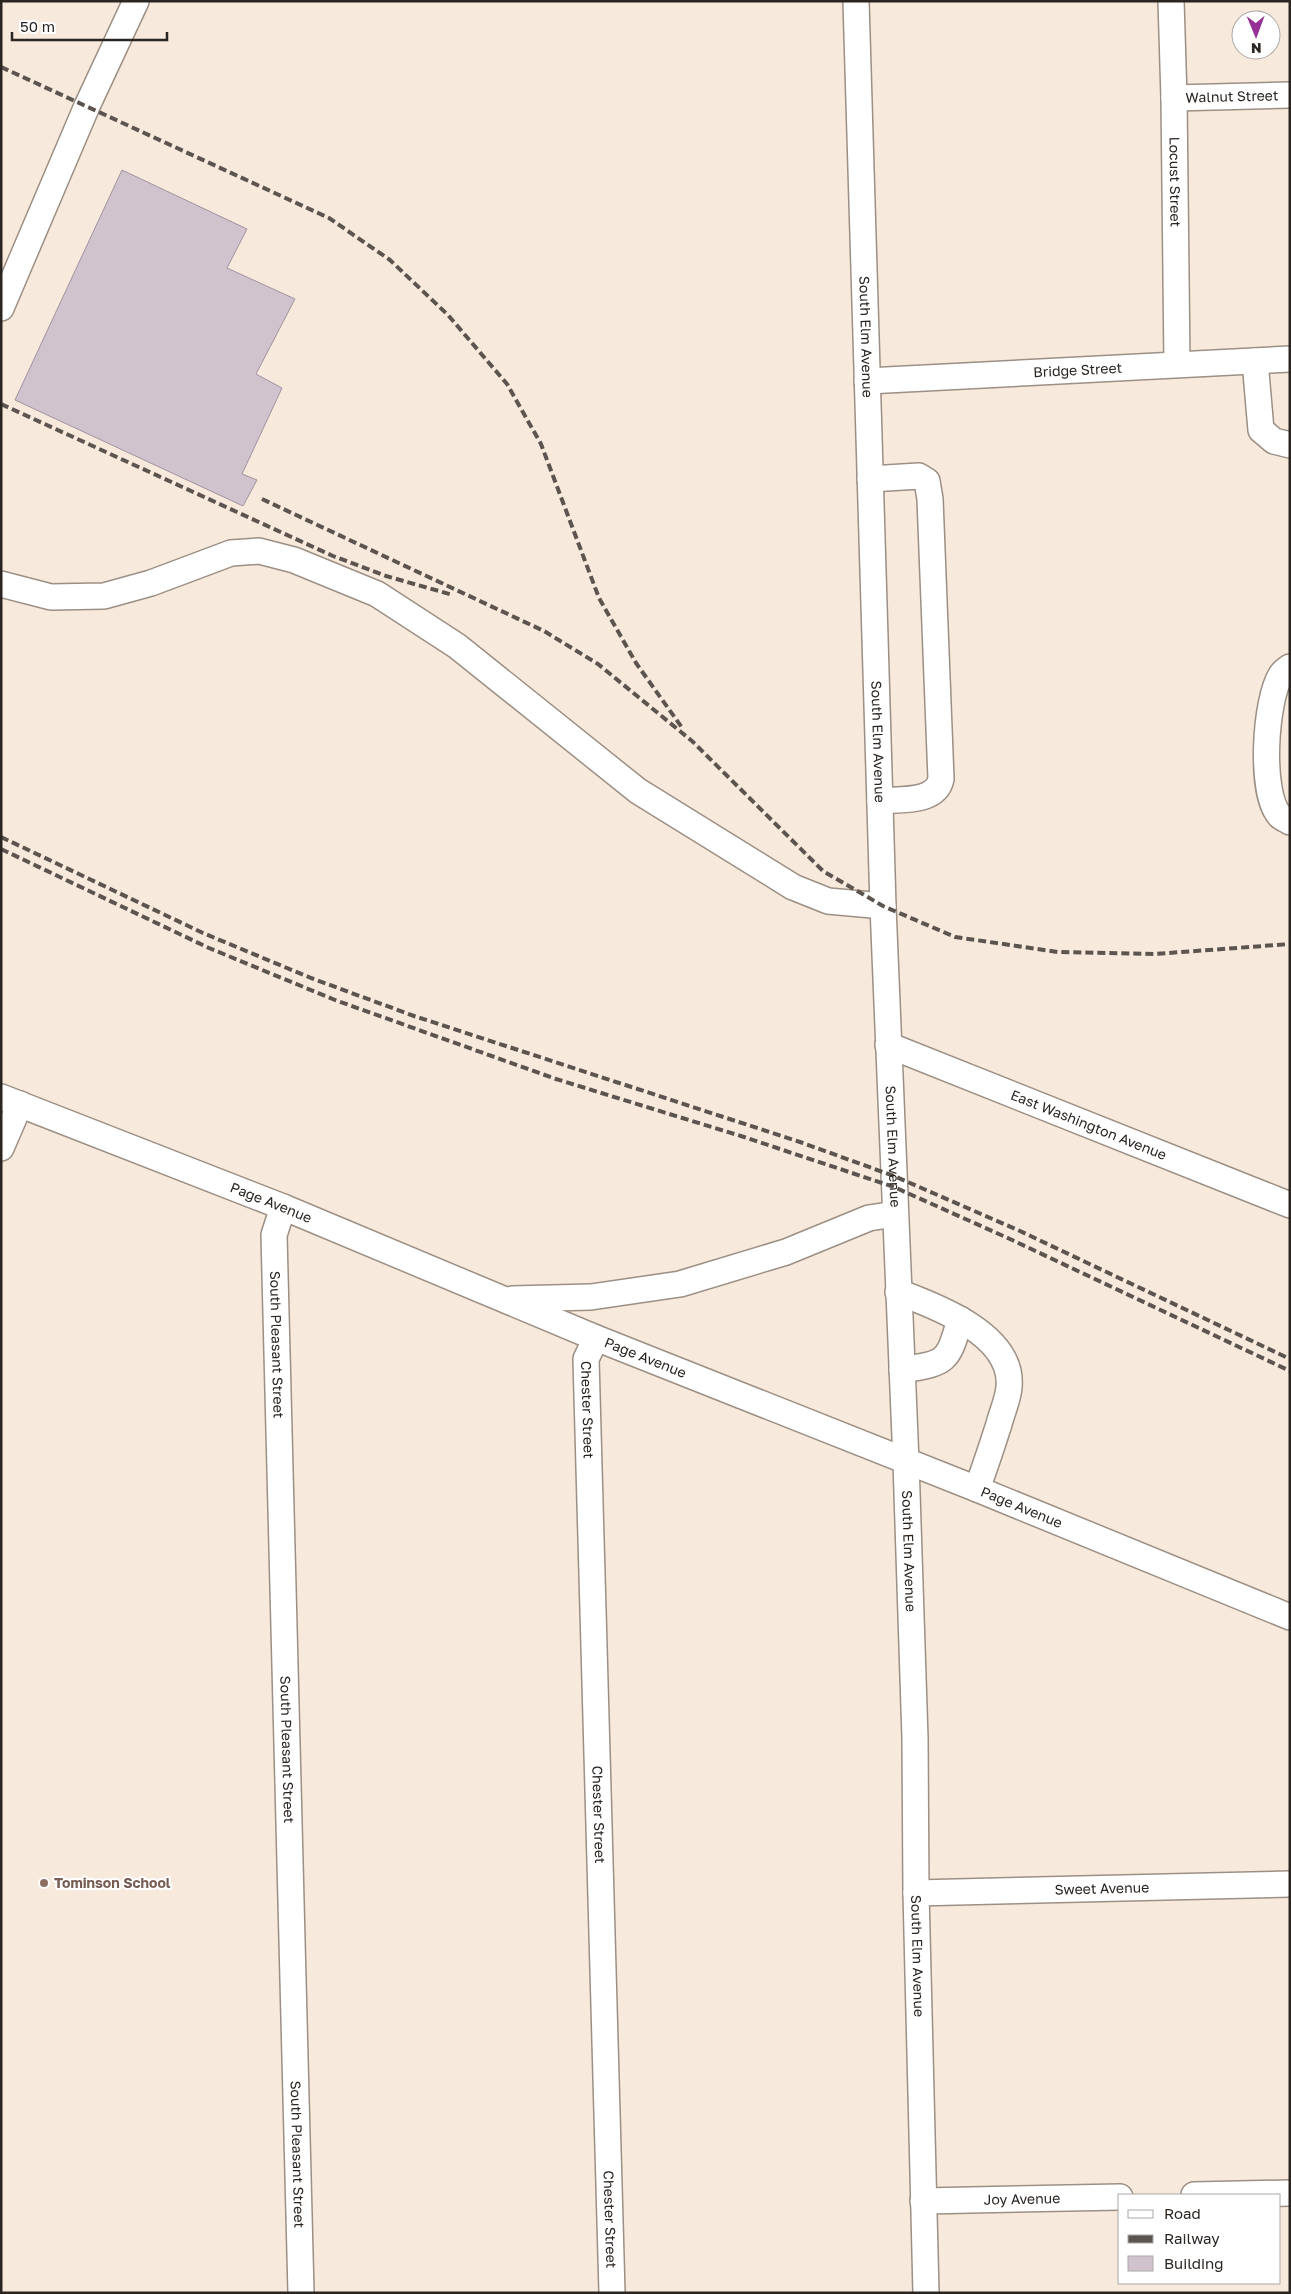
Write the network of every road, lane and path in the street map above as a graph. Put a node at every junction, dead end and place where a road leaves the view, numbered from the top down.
1 (136, 1) edge
2 (856, 1) edge
3 (1171, 1) edge
4 (1290, 95) edge
5 (1174, 98) junction
6 (1, 308) edge
7 (1290, 359) edge
8 (1255, 361) junction
9 (1177, 364) junction
10 (867, 380) junction
11 (1290, 445) edge
12 (870, 479) junction
13 (1, 584) edge
14 (1290, 667) edge
15 (880, 801) junction
16 (1290, 822) edge
17 (883, 906) junction
18 (888, 1045) junction
19 (11, 1100) edge
20 (1, 1148) edge
21 (1290, 1205) edge
22 (283, 1207) junction
23 (895, 1214) junction
24 (898, 1292) junction
25 (502, 1299) junction
26 (960, 1319) junction
27 (596, 1338) junction
28 (902, 1370) junction
29 (906, 1462) junction
30 (977, 1489) junction
31 (1290, 1617) edge
32 (1290, 1884) edge
33 (916, 1892) junction
34 (1290, 2193) edge
35 (1242, 2194) edge
36 (1118, 2197) edge
37 (923, 2200) junction
38 (301, 2293) edge
39 (612, 2293) edge
40 (926, 2293) edge

1 - 6 street
2 - 10 street, South Elm Avenue
3 - 5 street, Locust Street
4 - 5 street, Walnut Street
5 - 9 street, Locust Street
7 - 8 street, Bridge Street
8 - 9 street, Bridge Street
8 - 11 street
9 - 10 street, Bridge Street
10 - 12 street, South Elm Avenue
12 - 15 street, South Elm Avenue
12 - 15 street
13 - 17 street
14 - 16 street
15 - 17 street, South Elm Avenue
17 - 18 street, South Elm Avenue
18 - 21 street, East Washington Avenue
18 - 23 street, South Elm Avenue
19 - 20 street
19 - 22 street, Page Avenue
22 - 25 street, Page Avenue
22 - 38 street, South Pleasant Street
23 - 24 street, South Elm Avenue
23 - 25 street
24 - 26 street
24 - 28 street, South Elm Avenue
25 - 27 street, Page Avenue
26 - 28 street
26 - 30 street
27 - 29 street, Page Avenue
27 - 39 street, Chester Street
28 - 29 street, South Elm Avenue
29 - 30 street, Page Avenue
29 - 33 street, South Elm Avenue
30 - 31 street, Page Avenue
32 - 33 street, Sweet Avenue
33 - 37 street, South Elm Avenue
34 - 35 street
36 - 37 street, Joy Avenue
37 - 40 street, South Elm Avenue

